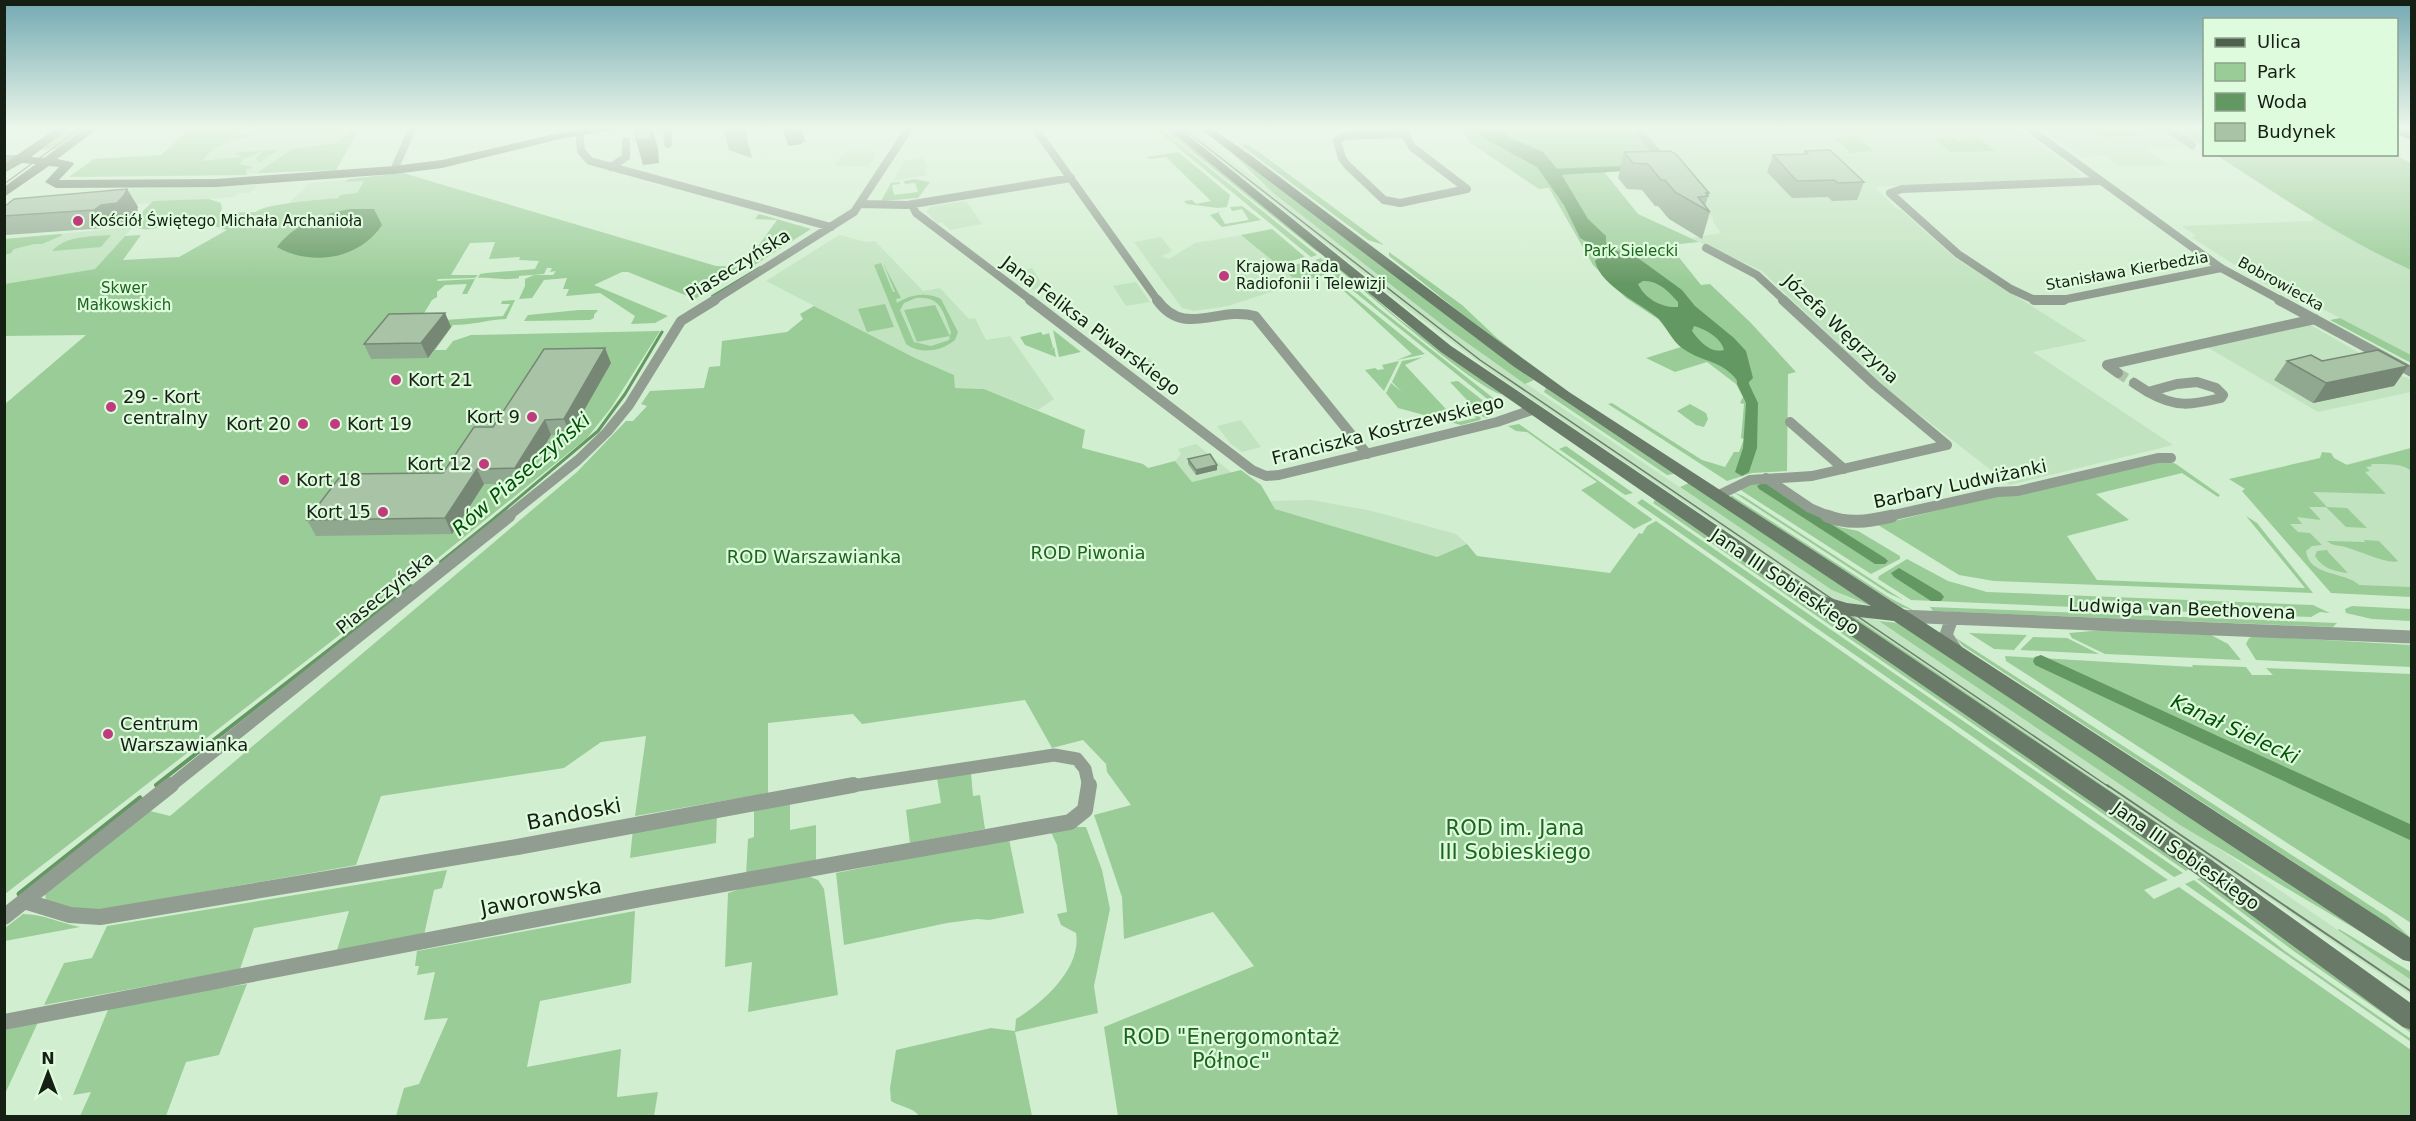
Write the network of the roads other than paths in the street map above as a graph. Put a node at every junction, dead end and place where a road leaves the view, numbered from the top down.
1 (23, 179) edge
2 (52, 179) edge
3 (278, 179) edge
4 (656, 179) edge
5 (877, 179) edge
6 (1063, 179) edge
7 (1072, 179) edge
8 (1238, 179) edge
9 (1277, 179) edge
10 (1362, 179) edge
11 (1454, 179) edge
12 (2100, 180) joint
13 (150, 184) junction
14 (4, 193) edge
15 (49, 197) edge
16 (861, 204) junction
17 (912, 205) junction
18 (831, 227) junction
19 (1706, 248) dead end
20 (2221, 268) junction
21 (2315, 319) junction
22 (2412, 372) edge
23 (2118, 373) dead end
24 (2134, 383) tunnel mouth
25 (2148, 392) junction
26 (1532, 410) junction
27 (1790, 422) dead end
28 (1367, 454) junction
29 (2171, 458) dead end
30 (1844, 469) junction
31 (1252, 470) joint
32 (1766, 478) junction
33 (1717, 496) junction
34 (1801, 594) junction
35 (1899, 616) junction
36 (1952, 618) junction
37 (2412, 637) edge
38 (1962, 658) junction
39 (1084, 812) joint
40 (24, 901) junction
41 (4, 917) edge
42 (2412, 952) edge
43 (2412, 1019) edge
44 (4, 1022) edge

1 - 14 main road
2 - 13 main road
3 - 13 main road
4 - 18 street
5 - 16 street, Piaseczyńska
6 - 17 street
7 - 28 street
8 - 26 main road, Jana III Sobieskiego
9 - 33 main road, Jana III Sobieskiego
10 - 11 street
12 - 20 street, Bobrowiecka
12 - 20 street, Stanisława Kierbedzia
13 - 15 main road
16 - 17 street
16 - 18 street, Piaseczyńska
17 - 31 street, Jana Feliksa Piwarskiego
18 - 40 street, Piaseczyńska
19 - 30 street, Józefa Węgrzyna
20 - 21 street, Bobrowiecka
21 - 22 street, Bobrowiecka
21 - 23 street
24 - 25 street
25 - 25 street
26 - 28 street, Franciszka Kostrzewskiego
26 - 34 main road, Jana III Sobieskiego
27 - 30 street
28 - 31 street, Franciszka Kostrzewskiego
29 - 32 street, Barbary Ludwiżanki
30 - 32 street
32 - 33 street
33 - 35 main road, Jana III Sobieskiego
34 - 35 main road
34 - 43 main road, Jana III Sobieskiego
35 - 36 street, Ludwiga van Beethovena
35 - 38 main road, Jana III Sobieskiego
36 - 37 street, Ludwiga van Beethovena
36 - 38 street
38 - 42 main road, Jana III Sobieskiego
39 - 40 street, Bandoski
39 - 44 street, Jaworowska
40 - 41 street, Piaseczyńska

